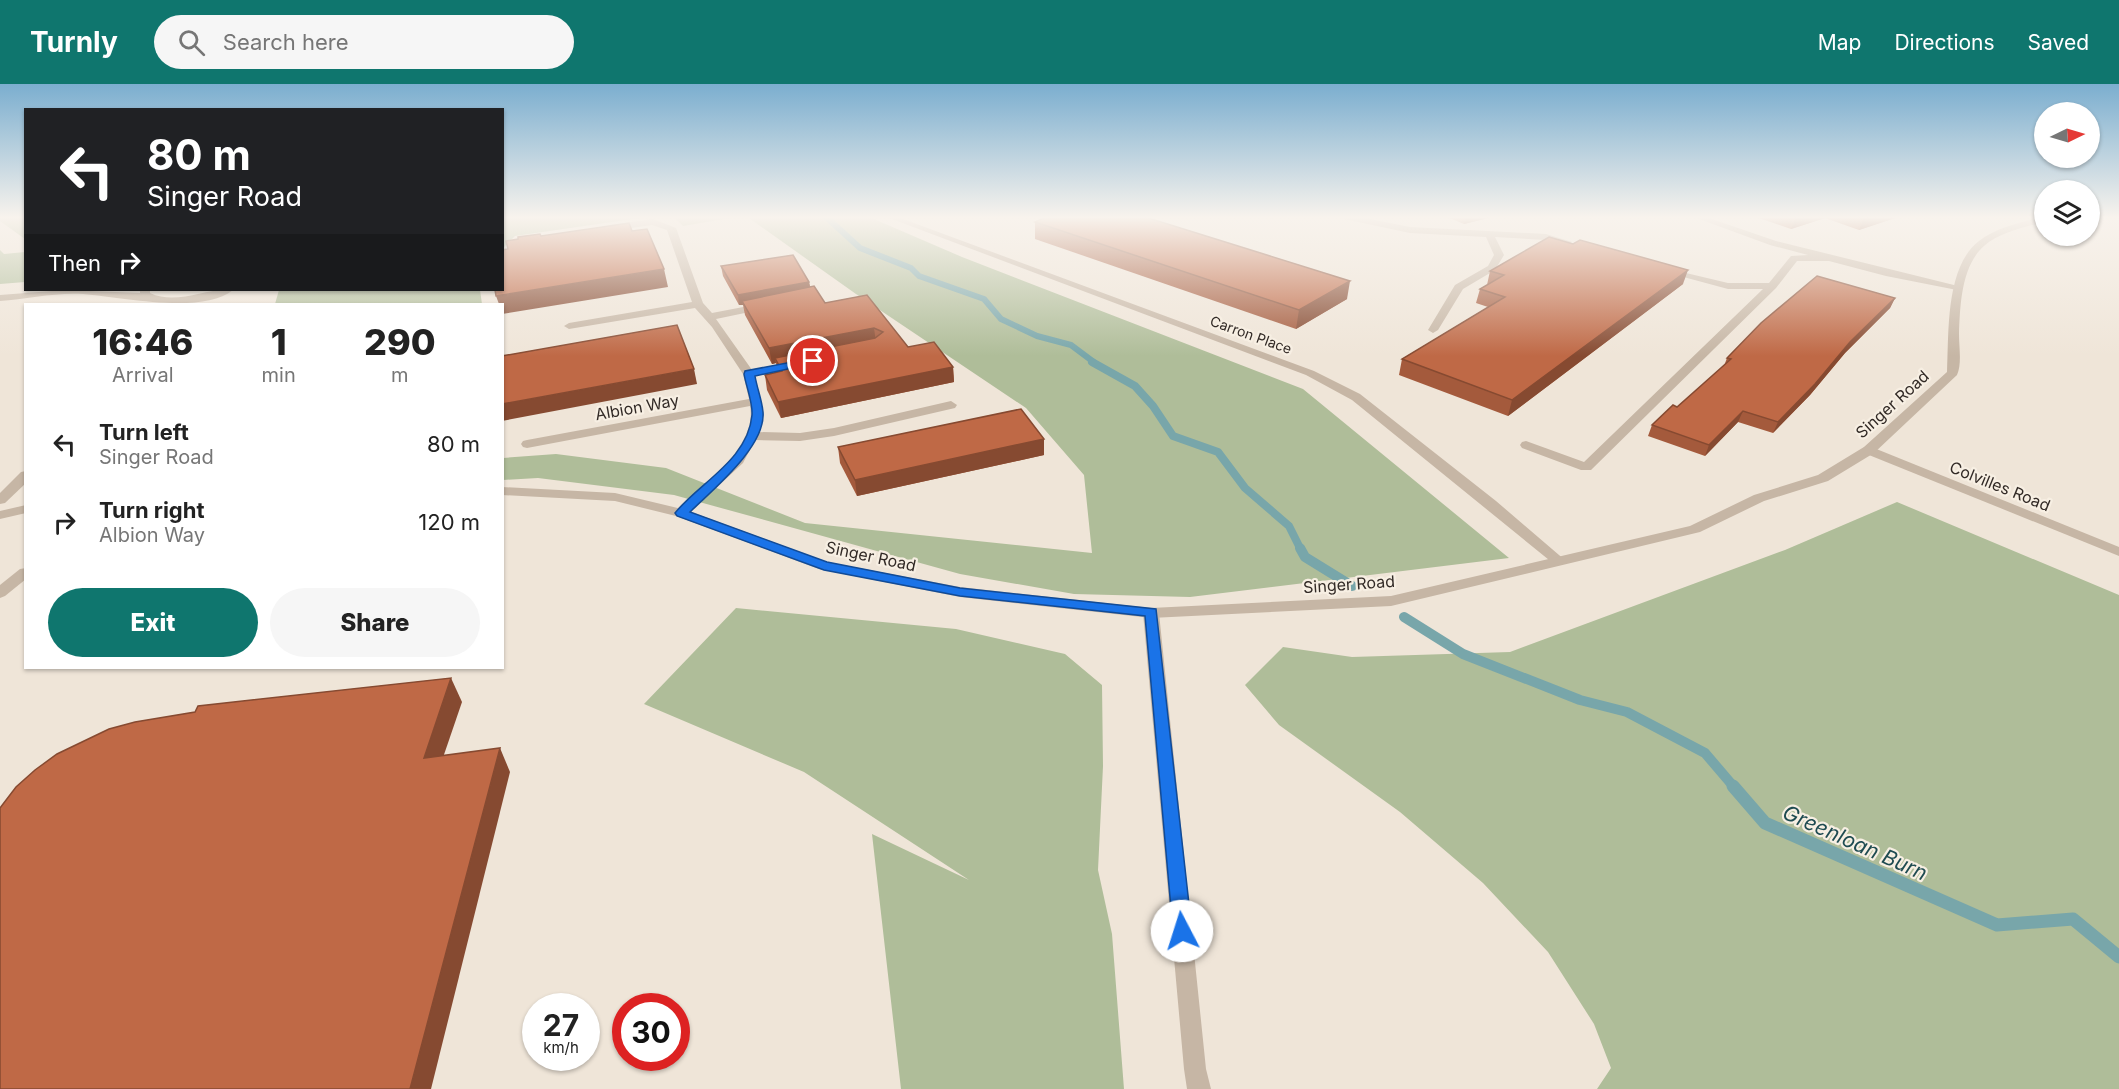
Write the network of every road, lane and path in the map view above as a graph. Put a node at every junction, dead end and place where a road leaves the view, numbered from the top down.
1 (683, 263) edge
2 (1014, 263) edge
3 (1495, 263) edge
4 (1790, 263) edge
5 (1847, 263) edge
6 (1970, 263) edge
7 (1660, 267) edge
8 (1772, 286) junction
9 (1957, 287) junction
10 (88, 291) edge
11 (224, 291) edge
12 (227, 291) edge
13 (81, 292) junction
14 (0, 298) edge
15 (154, 298) edge
16 (211, 303) edge
17 (779, 303) edge
18 (698, 304) junction
19 (710, 317) junction
20 (569, 326) dead end
21 (1433, 330) dead end
22 (807, 362) edge
23 (749, 374) junction
24 (754, 402) junction
25 (951, 405) dead end
26 (751, 436) junction
27 (527, 444) dead end
28 (1526, 445) dead end
29 (1869, 450) junction
30 (24, 477) edge
31 (504, 492) edge
32 (0, 500) edge
33 (24, 509) edge
34 (681, 513) junction
35 (0, 515) edge
36 (2119, 552) edge
37 (1559, 561) junction
38 (24, 572) edge
39 (24, 573) edge
40 (0, 581) edge
41 (0, 593) edge
42 (1151, 613) junction
43 (1199, 1089) edge

1 - 18 street
2 - 37 street, Carron Place
3 - 21 street
4 - 8 street
5 - 9 street
6 - 9 street, Singer Road
7 - 8 street
8 - 28 street
9 - 29 street, Singer Road
10 - 13 street
11 - 15 street
12 - 16 street
13 - 14 street
13 - 15 street
17 - 19 street
18 - 19 street
18 - 20 street
19 - 23 street
22 - 23 street
23 - 24 street
24 - 26 street
24 - 27 street, Albion Way
25 - 26 street
26 - 34 street
29 - 36 street, Colvilles Road
29 - 37 street, Singer Road
30 - 32 street
31 - 34 street, Singer Road
33 - 35 street
34 - 42 street, Singer Road
37 - 42 street, Singer Road
38 - 40 street
39 - 41 street
42 - 43 street

